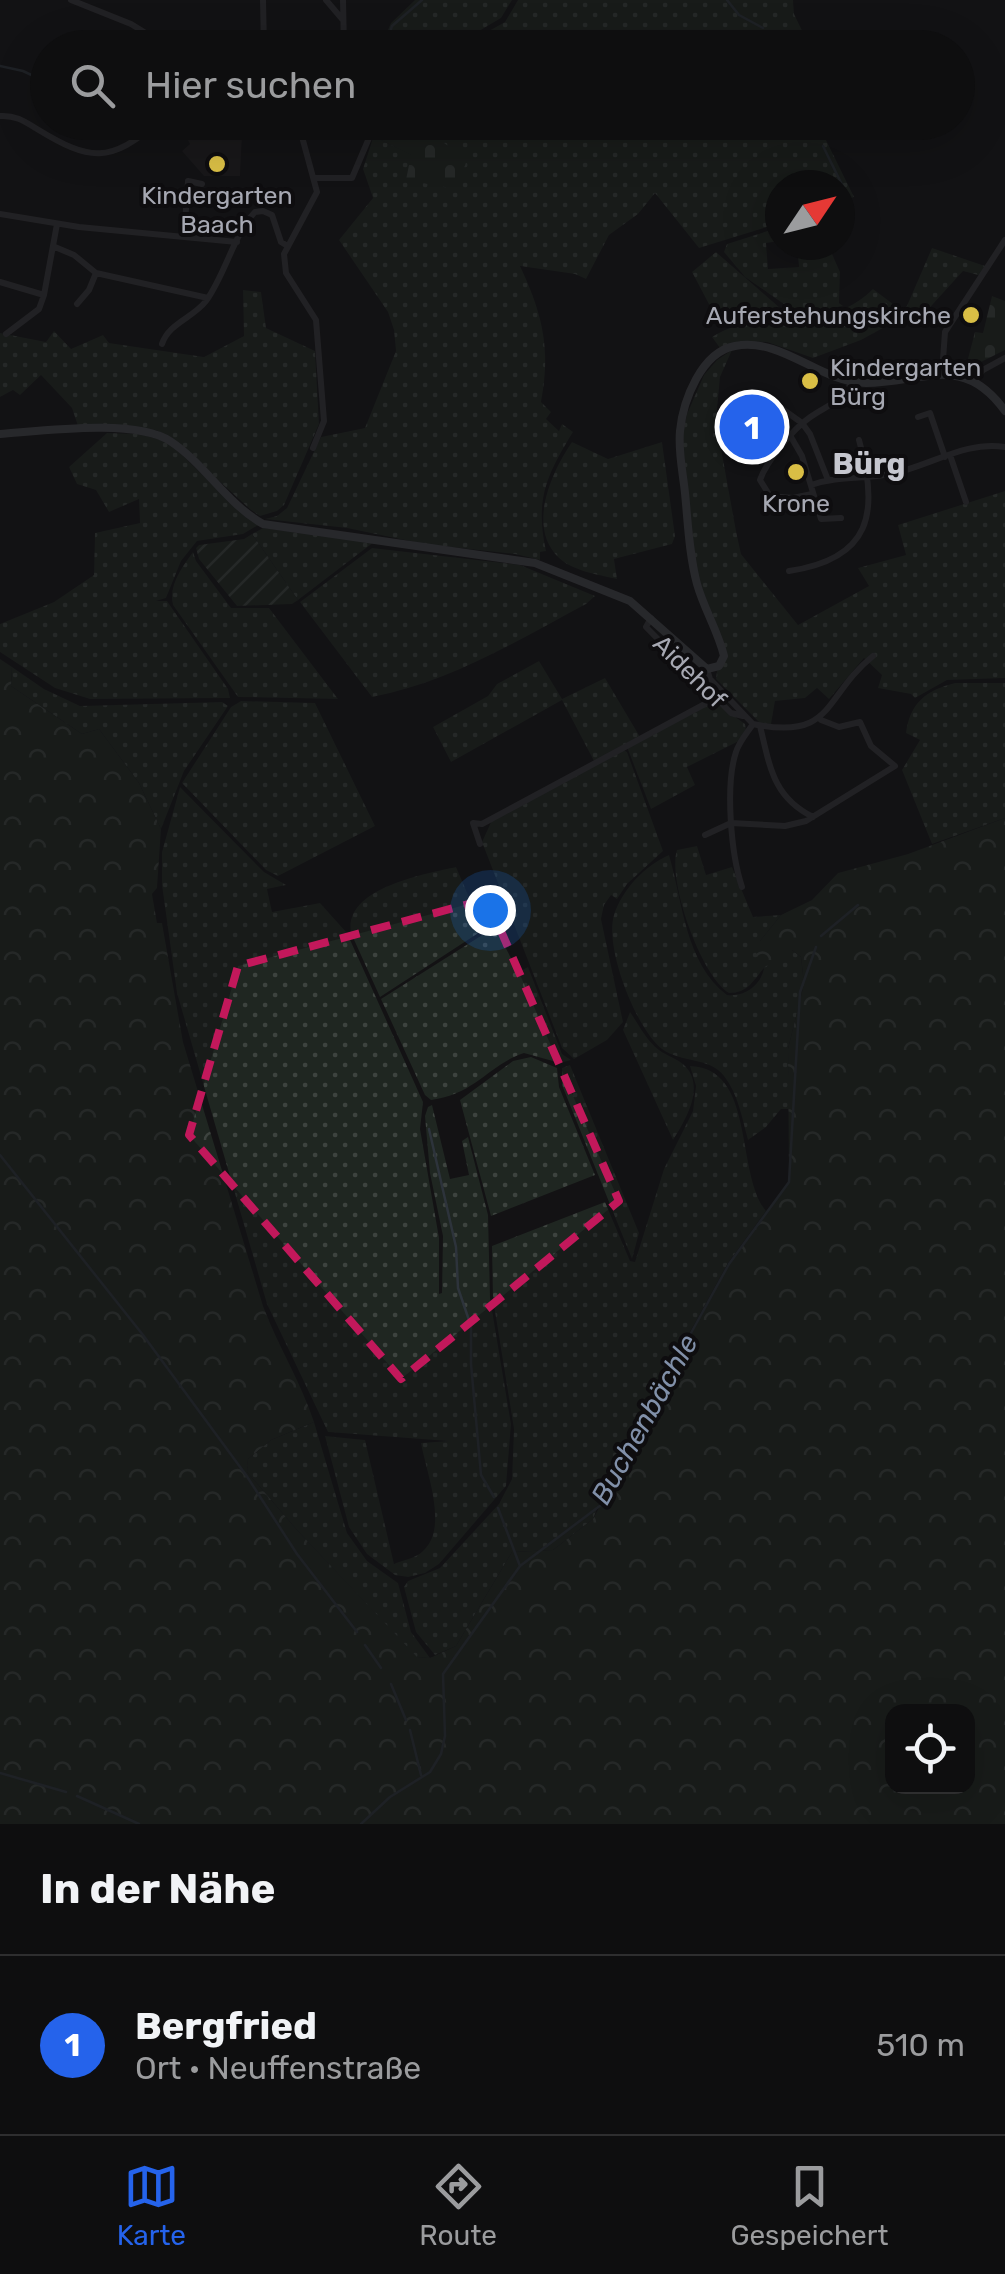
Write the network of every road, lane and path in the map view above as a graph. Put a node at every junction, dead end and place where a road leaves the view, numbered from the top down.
1 (71, 0) edge
2 (263, 0) edge
3 (326, 0) edge
4 (343, 0) edge
5 (344, 20) junction
6 (141, 30) edge
7 (264, 30) edge
8 (344, 30) edge
9 (0, 116) edge
10 (30, 126) edge
11 (55, 140) edge
12 (134, 140) edge
13 (304, 140) edge
14 (368, 140) edge
15 (316, 178) junction
16 (202, 184) dead end
17 (0, 214) edge
18 (57, 224) junction
19 (184, 236) junction
20 (1005, 240) edge
21 (238, 242) junction
22 (286, 244) junction
23 (55, 247) junction
24 (96, 273) junction
25 (0, 282) edge
26 (44, 295) junction
27 (208, 298) junction
28 (77, 304) dead end
29 (6, 334) dead end
30 (162, 344) dead end
31 (1005, 358) edge
32 (942, 373) junction
33 (973, 382) junction
34 (851, 383) junction
35 (767, 398) dead end
36 (1005, 412) edge
37 (918, 417) dead end
38 (802, 424) junction
39 (0, 434) edge
40 (791, 437) junction
41 (859, 440) dead end
42 (1005, 447) edge
43 (313, 448) dead end
44 (948, 456) junction
45 (867, 475) junction
46 (828, 480) junction
47 (812, 490) junction
48 (966, 502) dead end
49 (840, 518) dead end
50 (788, 570) dead end
51 (652, 618) junction
52 (873, 656) dead end
53 (707, 670) junction
54 (716, 698) junction
55 (744, 716) junction
56 (821, 720) junction
57 (756, 725) junction
58 (814, 818) junction
59 (489, 820) dead end
60 (731, 822) junction
61 (705, 835) dead end
62 (742, 887) dead end

1 - 6 street
2 - 7 street
3 - 5 street
4 - 5 street
5 - 8 street
9 - 10 street
11 - 12 street
13 - 15 street
14 - 15 street
15 - 22 street
16 - 19 street
17 - 18 street
18 - 19 street
18 - 23 street
19 - 21 street
20 - 32 street
21 - 22 street
21 - 27 street
22 - 43 street
23 - 24 street
23 - 26 street
24 - 27 street
24 - 28 street
25 - 26 street
26 - 29 street
27 - 30 street
31 - 33 street
32 - 33 street
32 - 34 street
33 - 36 street
34 - 38 street
34 - 53 street
35 - 38 street
37 - 44 street
38 - 40 street
38 - 46 street
39 - 51 street
40 - 47 street
40 - 47 street
41 - 45 street
42 - 44 street
44 - 45 street
44 - 48 street
45 - 46 street
45 - 50 street
46 - 47 street
47 - 49 street
51 - 53 street
51 - 54 street, Aidehof
52 - 56 street
53 - 55 street
54 - 55 street, Aidehof
54 - 59 street
55 - 57 street
56 - 57 street
56 - 58 street
57 - 58 street
57 - 60 street
58 - 60 street
60 - 61 street
60 - 62 street

